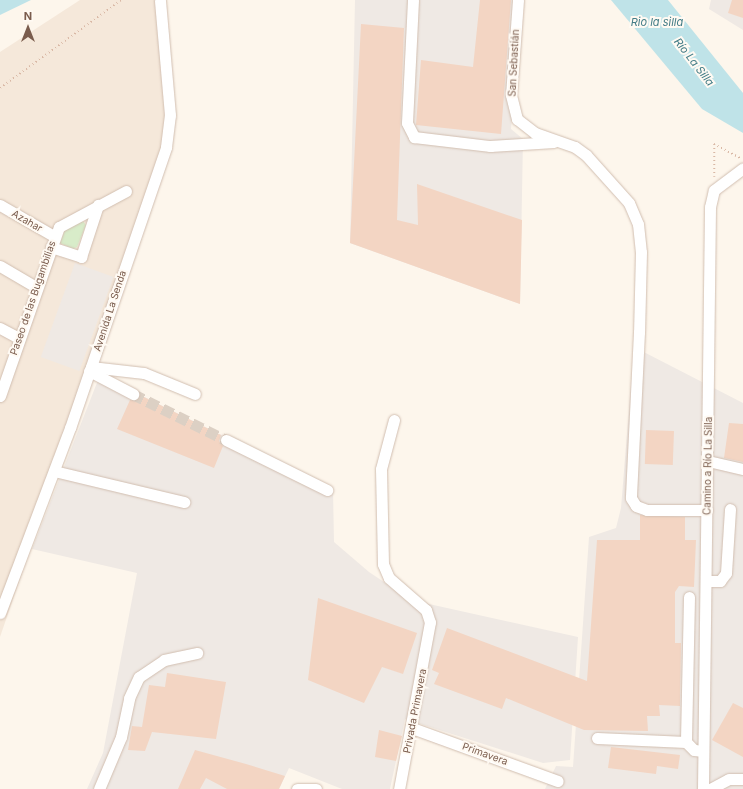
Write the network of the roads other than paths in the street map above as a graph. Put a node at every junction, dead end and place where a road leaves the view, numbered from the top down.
1 (160, 0) edge
2 (413, 0) edge
3 (518, 0) edge
4 (556, 142) junction
5 (743, 168) edge
6 (126, 191) dead end
7 (0, 205) edge
8 (98, 205) junction
9 (52, 242) junction
10 (0, 266) edge
11 (36, 287) junction
12 (0, 328) edge
13 (19, 338) junction
14 (90, 370) junction
15 (1, 391) edge
16 (134, 394) tunnel mouth
17 (195, 394) dead end
18 (394, 420) dead end
19 (226, 440) tunnel mouth
20 (708, 461) junction
21 (743, 469) edge
22 (54, 471) junction
23 (327, 490) dead end
24 (184, 502) dead end
25 (730, 509) dead end
26 (707, 510) junction
27 (706, 581) junction
28 (689, 597) dead end
29 (0, 613) edge
30 (197, 653) dead end
31 (412, 728) junction
32 (597, 738) dead end
33 (686, 742) junction
34 (703, 751) junction
35 (743, 779) edge
36 (558, 781) dead end
37 (299, 788) edge
38 (99, 789) edge
39 (316, 789) edge
40 (400, 789) edge
41 (703, 789) edge
42 (710, 789) edge

1 - 14 street, Avenida La Senda
2 - 4 street
3 - 4 street, San Sebastián
4 - 26 street, San Sebastián
5 - 20 street, Camino a Río La Silla
6 - 8 street, Paseo de las Bugambilias
7 - 9 street, Azahar
8 - 9 street, Paseo de las Bugambilias
8 - 9 street, Azahar
9 - 11 street, Paseo de las Bugambilias
10 - 11 street
11 - 13 street, Paseo de las Bugambilias
12 - 13 street
13 - 15 street, Paseo de las Bugambilias
14 - 16 street
14 - 17 street
14 - 22 street, Avenida La Senda
18 - 31 street, Privada Primavera
19 - 23 street
20 - 21 street
20 - 26 street, Camino a Río La Silla
22 - 24 street
22 - 29 street, Avenida La Senda
25 - 27 street
26 - 27 street, Camino a Río La Silla
27 - 34 street, Camino a Río La Silla
28 - 33 street
30 - 38 street
31 - 36 street, Primavera
31 - 40 street, Privada Primavera
32 - 33 street
33 - 34 street
34 - 41 street, Camino a Río La Silla
35 - 42 street
37 - 39 street

